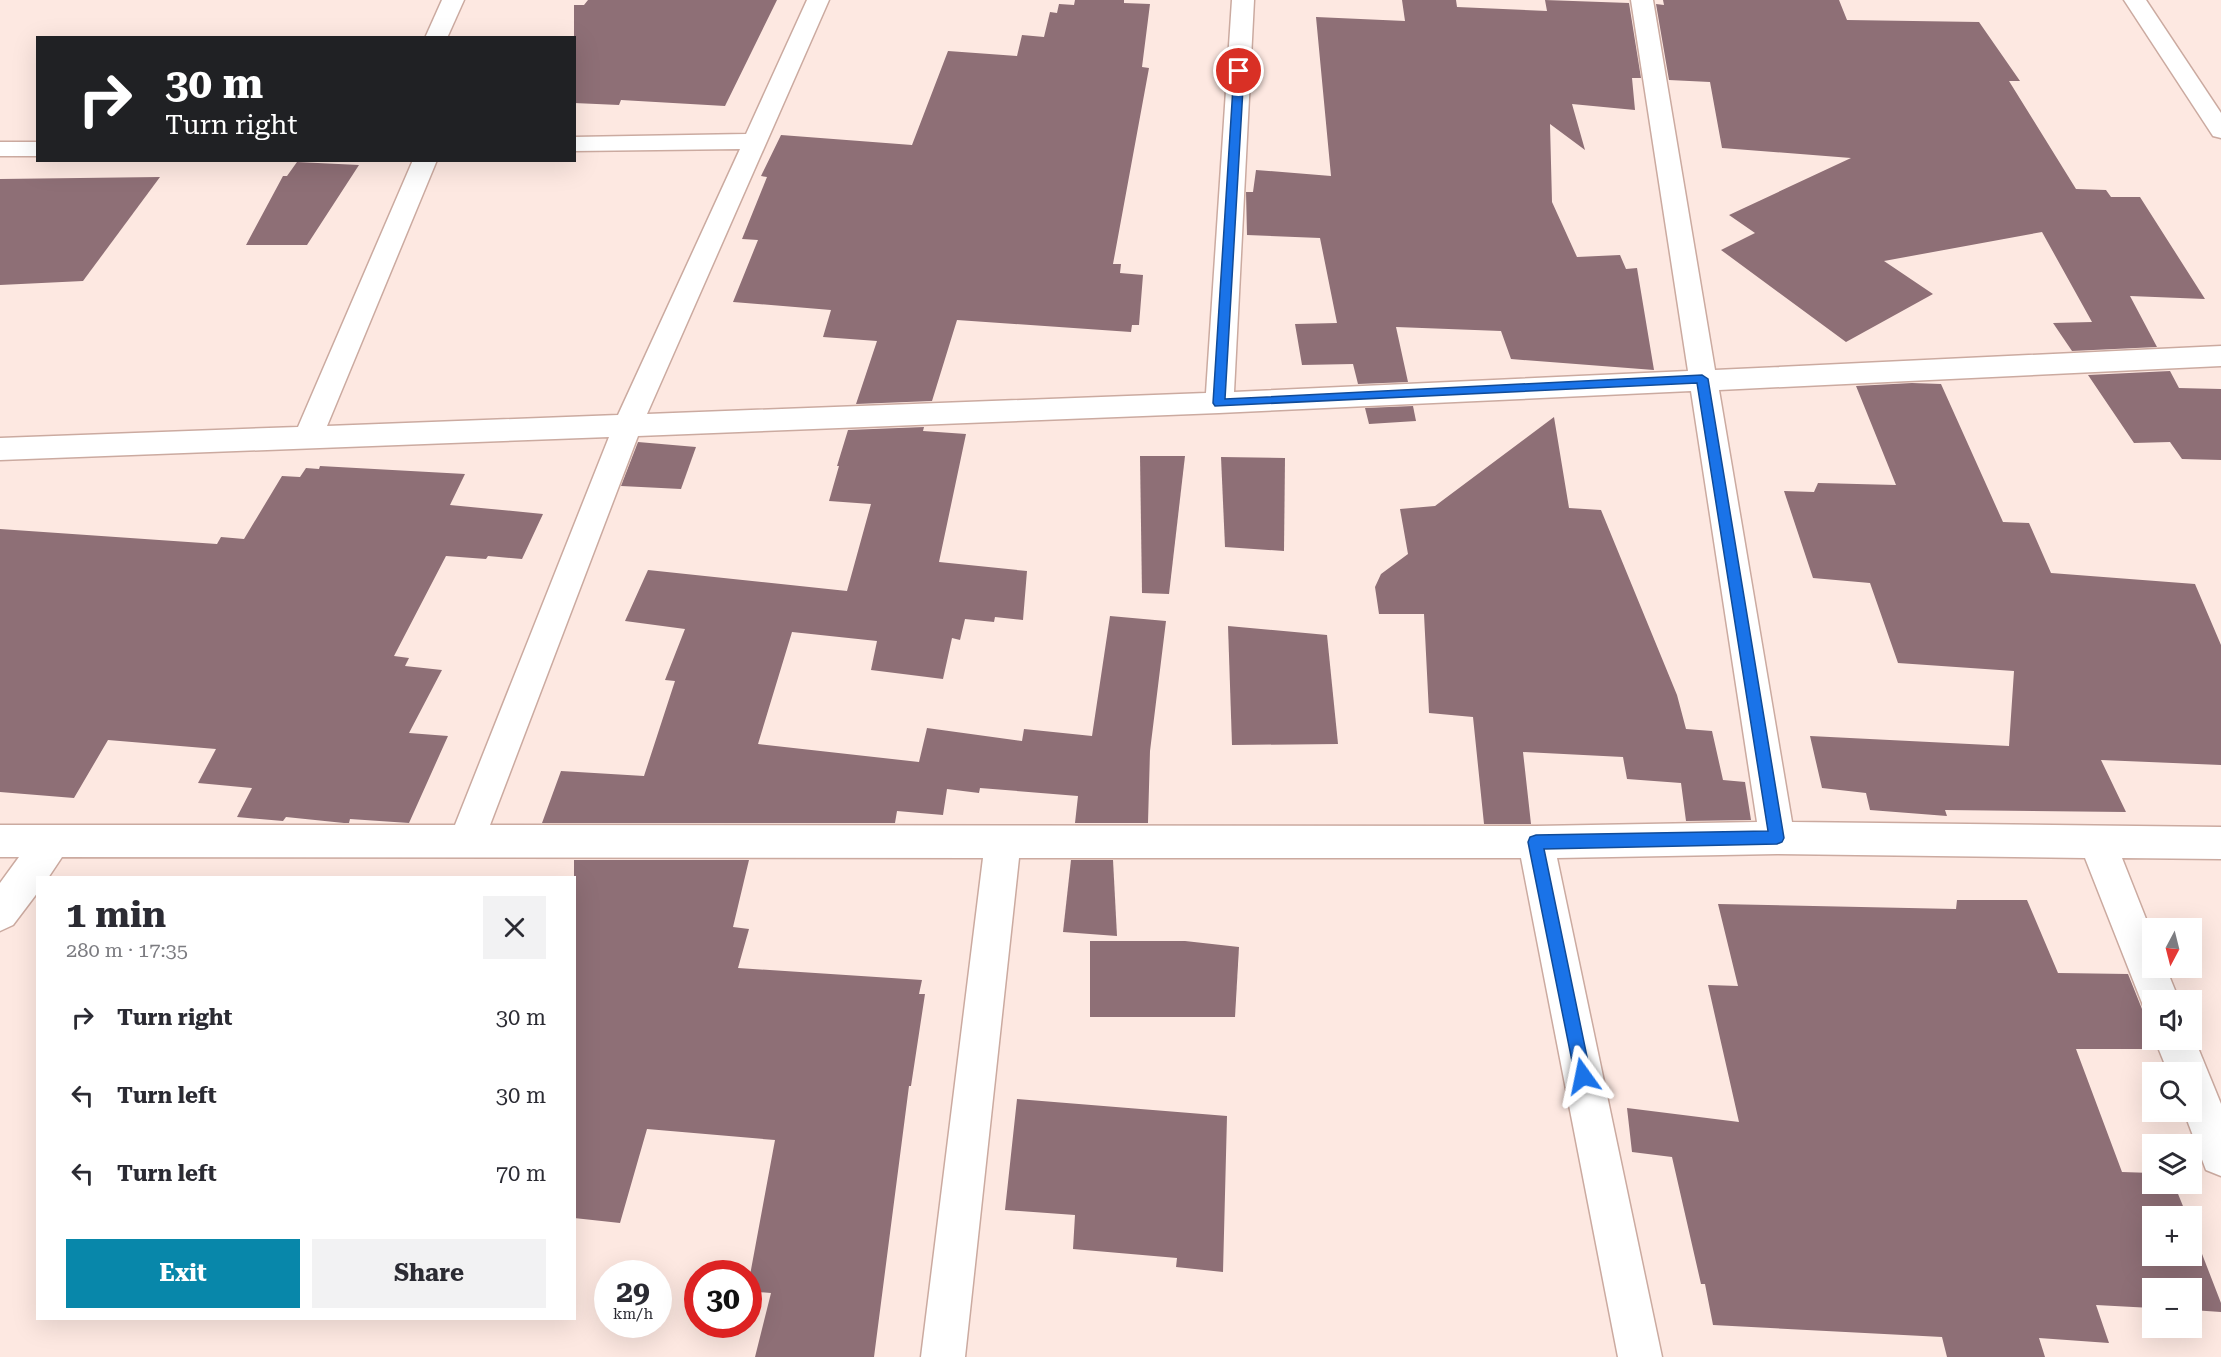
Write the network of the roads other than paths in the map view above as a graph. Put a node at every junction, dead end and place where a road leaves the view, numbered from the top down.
1 (453, 0) edge
2 (818, 0) edge
3 (1244, 0) edge
4 (1642, 0) edge
5 (2135, 0) edge
6 (437, 36) edge
7 (2221, 130) edge
8 (755, 141) junction
9 (576, 144) edge
10 (0, 149) edge
11 (36, 149) edge
12 (424, 162) edge
13 (2221, 356) edge
14 (1702, 379) junction
15 (1219, 403) junction
16 (627, 428) junction
17 (308, 436) junction
18 (0, 449) edge
19 (1777, 838) junction
20 (0, 841) edge
21 (53, 841) junction
22 (466, 842) junction
23 (1003, 842) junction
24 (1536, 842) junction
25 (2097, 842) junction
26 (2221, 843) edge
27 (0, 913) edge
28 (2156, 990) edge
29 (2202, 1107) edge
30 (2221, 1155) edge
31 (943, 1357) edge
32 (1640, 1357) edge

1 - 6 street
2 - 8 street
3 - 15 street
4 - 14 street
5 - 7 street
8 - 9 street
8 - 16 street
10 - 11 street
12 - 17 street
13 - 14 street
14 - 15 street
14 - 19 street
15 - 16 street
16 - 17 street
16 - 22 street
17 - 18 street
19 - 24 street
19 - 25 street
20 - 21 street
21 - 22 street
21 - 27 street
22 - 23 street
23 - 24 street
23 - 31 street
24 - 32 street
25 - 26 street
25 - 28 street
29 - 30 street

